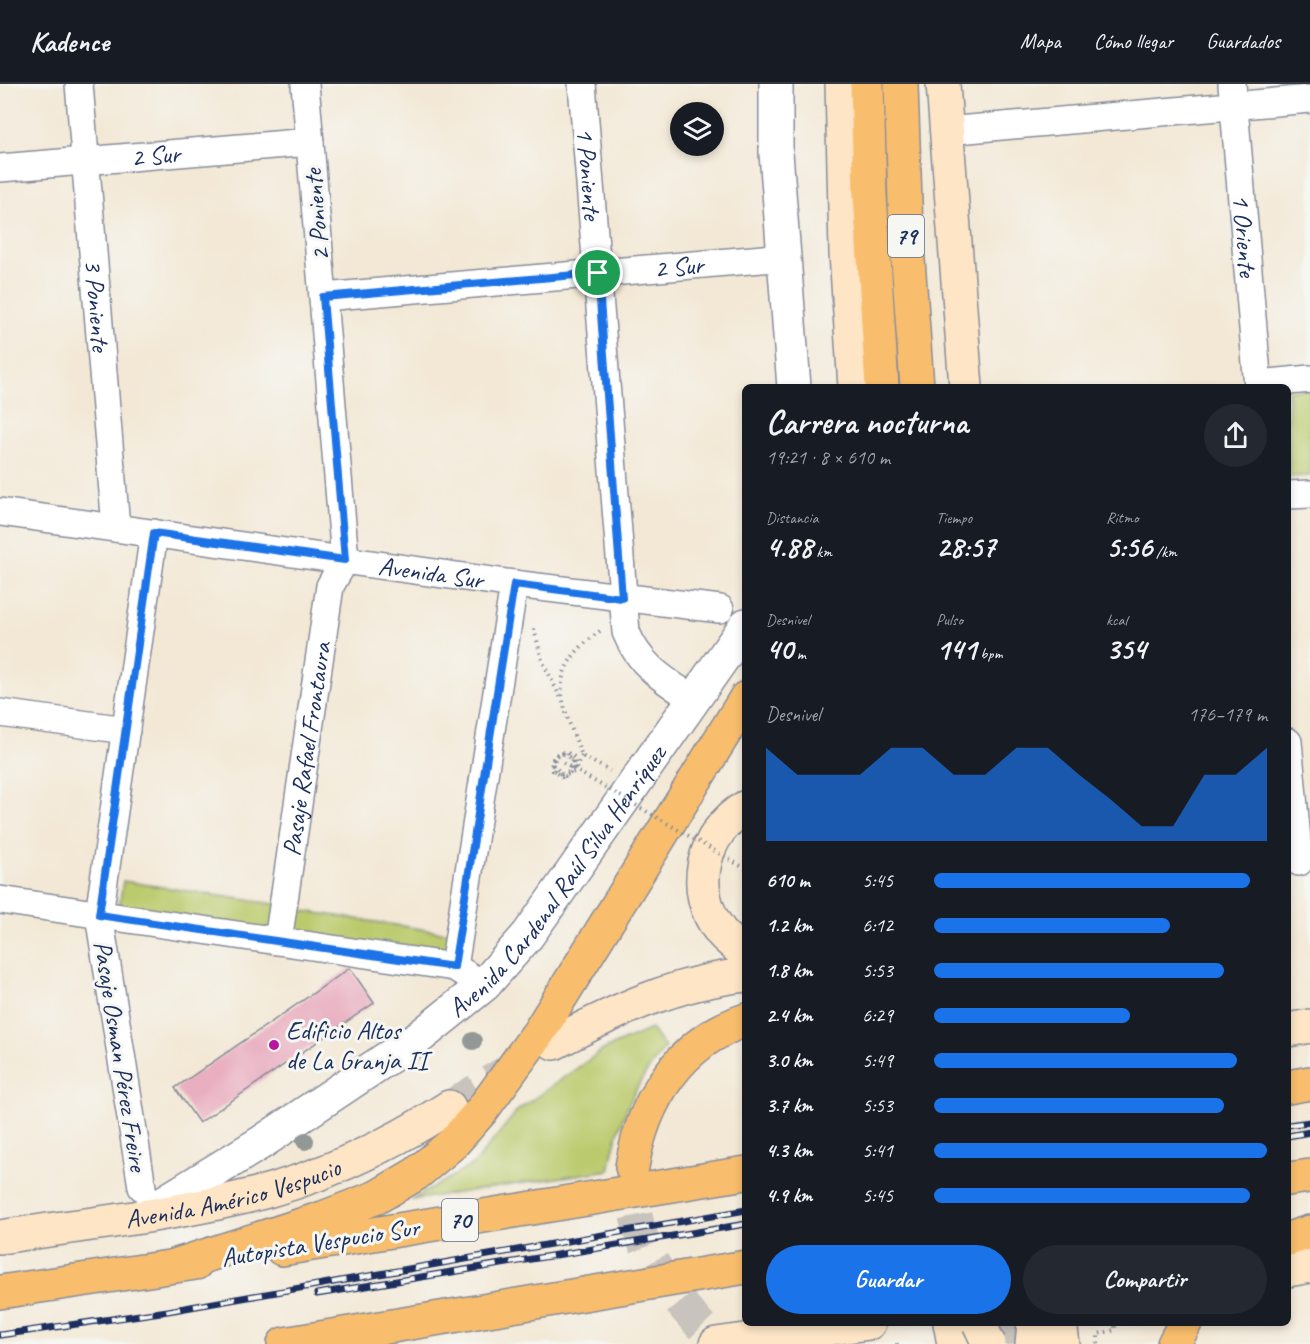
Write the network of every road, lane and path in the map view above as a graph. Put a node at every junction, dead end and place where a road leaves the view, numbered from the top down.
1 (79, 84) edge
2 (305, 84) edge
3 (582, 84) edge
4 (776, 84) edge
5 (842, 84) edge
6 (867, 84) edge
7 (901, 84) edge
8 (943, 84) edge
9 (1233, 95) edge
10 (1310, 99) edge
11 (946, 131) junction
12 (310, 142) junction
13 (86, 161) junction
14 (0, 168) edge
15 (785, 257) junction
16 (598, 273) junction
17 (323, 297) junction
18 (959, 299) junction
19 (1310, 379) edge
20 (794, 384) edge
21 (855, 384) edge
22 (882, 384) edge
23 (917, 384) edge
24 (966, 384) edge
25 (979, 384) edge
26 (1258, 384) edge
27 (1267, 384) edge
28 (1310, 494) edge
29 (1291, 495) edge
30 (0, 512) edge
31 (116, 528) junction
32 (154, 533) junction
33 (345, 560) junction
34 (514, 584) junction
35 (623, 608) junction
36 (733, 617) edge
37 (534, 627) dead end
38 (693, 699) junction
39 (562, 701) junction
40 (742, 704) edge
41 (0, 713) edge
42 (126, 730) junction
43 (582, 756) junction
44 (563, 763) dead end
45 (573, 768) junction
46 (615, 774) dead end
47 (1291, 775) edge
48 (742, 809) edge
49 (1299, 862) edge
50 (742, 867) edge
51 (0, 900) edge
52 (99, 915) junction
53 (278, 941) junction
54 (742, 951) edge
55 (454, 967) junction
56 (742, 976) edge
57 (484, 985) junction
58 (742, 1022) edge
59 (1310, 1026) edge
60 (1291, 1029) edge
61 (554, 1042) dead end
62 (1291, 1071) edge
63 (1310, 1072) edge
64 (1310, 1083) edge
65 (1291, 1086) edge
66 (449, 1107) tunnel mouth
67 (632, 1167) tunnel mouth
68 (742, 1174) edge
69 (1310, 1176) edge
70 (1291, 1179) edge
71 (143, 1201) junction
72 (1310, 1232) edge
73 (0, 1237) edge
74 (1291, 1238) edge
75 (174, 1266) junction
76 (1310, 1266) edge
77 (742, 1268) edge
78 (1291, 1269) edge
79 (0, 1292) edge
80 (847, 1326) edge
81 (951, 1326) edge
82 (980, 1326) edge
83 (1034, 1326) edge
84 (1060, 1326) edge
85 (1115, 1326) edge
86 (1183, 1326) edge
87 (284, 1344) edge
88 (716, 1344) edge
89 (954, 1344) edge
90 (989, 1344) edge
91 (1032, 1344) edge
92 (1063, 1344) edge
93 (1098, 1344) edge
94 (1174, 1344) edge

1 - 13 street, 3 Poniente
2 - 12 street, 2 Poniente
3 - 16 street, 1 Poniente
4 - 15 street
5 - 21 main road
6 - 22 highway, 79
7 - 23 highway, 79
8 - 11 main road
9 - 10 street
9 - 11 street
9 - 26 street, 1 Oriente
11 - 18 main road
12 - 13 street, 2 Sur
12 - 17 street, 2 Poniente
13 - 14 street, 2 Sur
13 - 31 street, 3 Poniente
15 - 16 street, 2 Sur
15 - 20 street
16 - 17 street, 2 Sur
16 - 35 street, 1 Poniente
17 - 33 street, 2 Poniente
18 - 24 main road
18 - 25 main road
19 - 27 street
28 - 29 street
30 - 31 street, Avenida Sur
31 - 32 street, Avenida Sur
32 - 33 street, Avenida Sur
32 - 42 street, Pasaje Osman Pérez Freire
33 - 34 street, Avenida Sur
33 - 53 street, Pasaje Rafael Frontaura
34 - 35 street, Avenida Sur
34 - 55 street
35 - 36 street, Avenida Sur
35 - 38 street, 1 Poniente
35 - 39 path
36 - 38 street, Avenida Cardenal Raúl Silva Henríquez
37 - 39 path
38 - 57 street, Avenida Cardenal Raúl Silva Henríquez
39 - 43 path
40 - 75 highway
41 - 42 street
42 - 52 street, Pasaje Osman Pérez Freire
43 - 45 path
43 - 46 path
44 - 45 path, bridge
45 - 45 path, bridge
45 - 50 path, bridge
47 - 49 street
48 - 54 main road
51 - 52 street
52 - 53 street
52 - 71 street, Pasaje Osman Pérez Freire
53 - 55 street
55 - 57 street
56 - 61 main road
57 - 71 street, Avenida Cardenal Raúl Silva Henríquez
58 - 67 highway
59 - 60 main road
62 - 63 highway
64 - 65 highway
66 - 71 main road, Avenida Américo Vespucio
68 - 75 highway, Autopista Vespucio Sur / 70
69 - 70 highway
71 - 73 main road, Avenida Américo Vespucio
72 - 74 highway
75 - 79 highway, Autopista Vespucio Sur / 70
76 - 78 main road
77 - 87 highway
80 - 88 main road
81 - 89 main road
82 - 90 main road, bridge
83 - 91 main road
84 - 92 main road
85 - 93 path
86 - 94 highway

